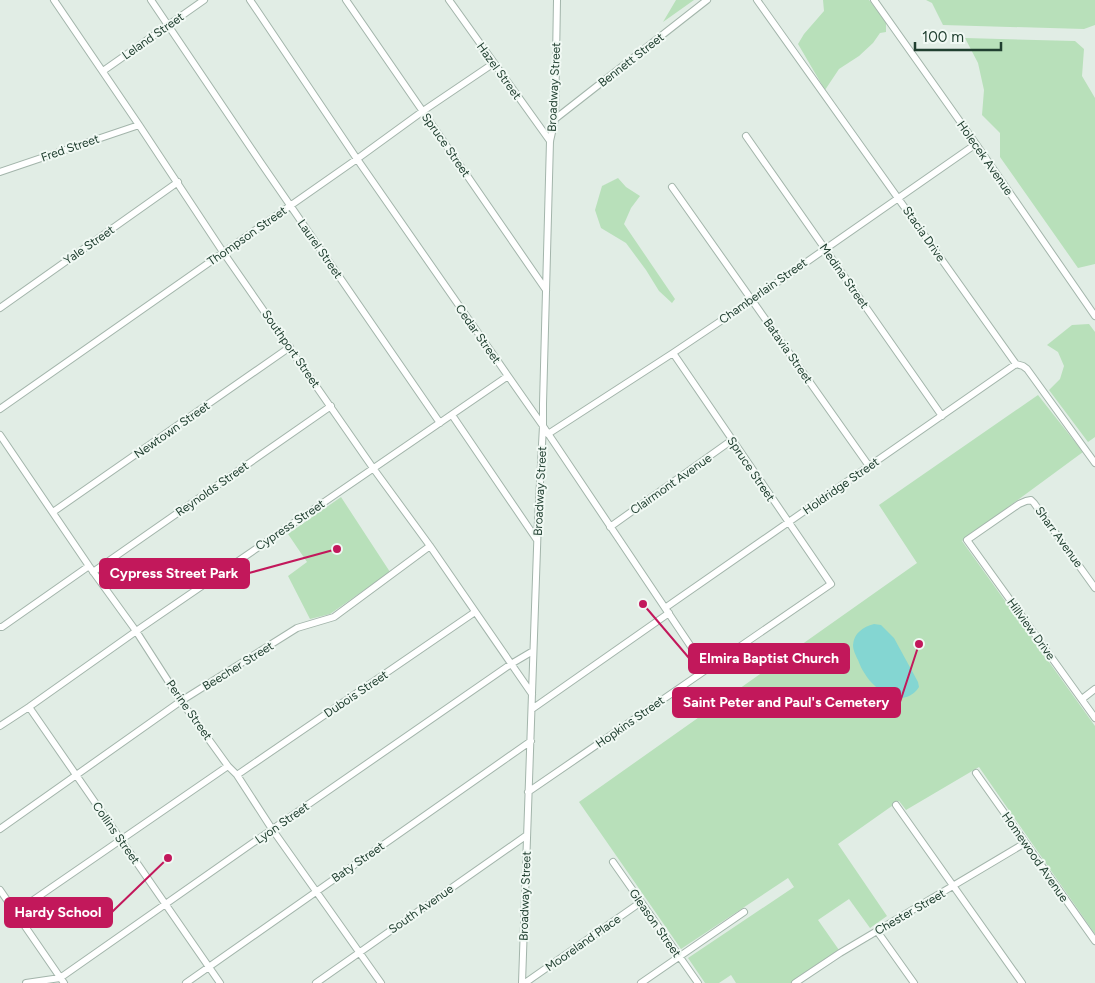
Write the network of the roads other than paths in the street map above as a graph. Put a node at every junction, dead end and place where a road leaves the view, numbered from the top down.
1 (54, 0) edge
2 (151, 0) edge
3 (204, 0) edge
4 (250, 0) edge
5 (346, 0) edge
6 (449, 0) edge
7 (707, 0) edge
8 (757, 0) edge
9 (874, 0) edge
10 (556, 1) edge
11 (169, 25) junction
12 (494, 63) junction
13 (103, 71) junction
14 (423, 112) junction
15 (555, 119) junction
16 (139, 125) junction
17 (746, 136) dead end
18 (550, 142) junction
19 (976, 144) junction
20 (357, 159) junction
21 (0, 172) edge
22 (178, 182) junction
23 (672, 187) dead end
24 (898, 198) junction
25 (291, 206) junction
26 (825, 248) junction
27 (223, 252) junction
28 (546, 290) junction
29 (752, 300) junction
30 (0, 308) edge
31 (1095, 316) edge
32 (290, 347) junction
33 (672, 353) junction
34 (1016, 364) junction
35 (508, 376) junction
36 (331, 406) junction
37 (0, 408) edge
38 (452, 415) junction
39 (942, 416) junction
40 (440, 423) junction
41 (543, 426) junction
42 (548, 434) junction
43 (0, 435) edge
44 (732, 440) junction
45 (1095, 463) edge
46 (869, 466) junction
47 (374, 468) junction
48 (53, 512) junction
49 (788, 523) junction
50 (610, 527) junction
51 (537, 540) junction
52 (967, 540) joint
53 (430, 546) junction
54 (91, 569) junction
55 (830, 584) joint
56 (1095, 588) edge
57 (667, 610) junction
58 (475, 612) junction
59 (0, 627) edge
60 (136, 631) junction
61 (534, 651) junction
62 (511, 664) junction
63 (706, 669) junction
64 (1095, 689) edge
65 (532, 695) junction
66 (1082, 699) junction
67 (181, 701) junction
68 (29, 707) junction
69 (532, 709) junction
70 (1095, 718) edge
71 (0, 726) edge
72 (531, 741) junction
73 (228, 766) junction
74 (976, 773) dead end
75 (76, 775) junction
76 (237, 775) junction
77 (528, 792) junction
78 (896, 805) dead end
79 (0, 828) edge
80 (272, 829) junction
81 (527, 835) junction
82 (121, 840) junction
83 (1026, 843) junction
84 (613, 862) dead end
85 (954, 887) junction
86 (0, 890) edge
87 (317, 891) junction
88 (641, 902) junction
89 (166, 904) junction
90 (16, 912) junction
91 (744, 912) dead end
92 (877, 931) junction
93 (1095, 941) edge
94 (359, 952) junction
95 (679, 957) junction
96 (209, 967) junction
97 (62, 980) edge
98 (26, 983) edge
99 (186, 983) edge
100 (220, 983) edge
101 (316, 983) edge
102 (380, 983) edge
103 (523, 983) edge
104 (641, 983) edge
105 (698, 983) edge
106 (795, 983) edge
107 (914, 983) edge
108 (1022, 983) edge

1 - 13 street, Southport Street
2 - 11 street, Laurel Street
3 - 11 street, Leland Street
4 - 20 street, Cedar Street
5 - 14 street, Spruce Street
6 - 12 street, Hazel Street
7 - 15 street, Bennett Street
8 - 24 street, Stacia Drive
9 - 19 street, Holecek Avenue
10 - 15 street, Broadway Street
11 - 13 street, Leland Street
11 - 25 street, Laurel Street
12 - 14 street, Thompson Street
12 - 18 street, Hazel Street
13 - 16 street, Southport Street
14 - 20 street, Thompson Street
14 - 28 street, Spruce Street
15 - 18 street, Broadway Street
16 - 21 street, Fred Street
16 - 22 street, Southport Street
17 - 26 street, Medina Street
18 - 28 street, Broadway Street
19 - 24 street, Chamberlain Street
19 - 31 street, Holecek Avenue
20 - 25 street, Thompson Street
20 - 35 street, Cedar Street
22 - 27 street, Southport Street
22 - 30 street, Yale Street
23 - 29 street, Batavia Street
24 - 26 street, Chamberlain Street
24 - 34 street, Stacia Drive
25 - 27 street, Thompson Street
25 - 40 street, Laurel Street
26 - 29 street, Chamberlain Street
26 - 39 street, Medina Street
27 - 32 street, Southport Street
27 - 37 street, Thompson Street
28 - 41 street, Broadway Street
29 - 33 street, Chamberlain Street
29 - 46 street, Batavia Street
32 - 36 street, Southport Street
32 - 48 street, Newtown Street
33 - 42 street, Chamberlain Street
33 - 44 street, Spruce Street
34 - 39 street, Holdridge Street
34 - 45 street, Stacia Drive
35 - 38 street, Cypress Street
35 - 41 street, Cedar Street
36 - 47 street, Southport Street
36 - 54 street, Reynolds Street
38 - 40 street, Cypress Street
38 - 51 street
39 - 46 street, Holdridge Street
40 - 47 street, Cypress Street
41 - 42 street, Cedar Street
41 - 51 street, Broadway Street
42 - 50 street, Cedar Street
43 - 48 street, Perine Street
44 - 49 street, Spruce Street
44 - 50 street, Clairmont Avenue
46 - 49 street, Holdridge Street
47 - 53 street, Southport Street
47 - 60 street, Cypress Street
48 - 54 street, Perine Street
49 - 55 street, Spruce Street
49 - 57 street, Holdridge Street
50 - 57 street, Cedar Street
51 - 61 street, Broadway Street
52 - 56 street, Sharr Avenue
52 - 66 street, Hillview Drive
53 - 58 street, Southport Street
53 - 67 street, Beecher Street
54 - 59 street, Reynolds Street
54 - 60 street, Perine Street
55 - 63 street, Hopkins Street
57 - 63 street, Cedar Street
57 - 69 street, Holdridge Street
58 - 62 street, Southport Street
58 - 76 street, Dubois Street
60 - 67 street, Perine Street
60 - 68 street, Cypress Street
61 - 62 street, Lyon Street
61 - 65 street, Broadway Street
62 - 65 street, Southport Street
62 - 80 street, Lyon Street
63 - 77 street, Hopkins Street
64 - 66 street
65 - 69 street, Broadway Street
66 - 70 street, Hillview Drive
67 - 73 street, Perine Street
67 - 75 street, Beecher Street
68 - 71 street, Cypress Street
68 - 75 street, Collins Street
69 - 72 street, Broadway Street
72 - 77 street, Broadway Street
72 - 87 street, Baty Street
73 - 76 street, Perine Street
73 - 82 street
74 - 83 street, Homewood Avenue
75 - 79 street, Beecher Street
75 - 82 street, Collins Street
76 - 80 street, Perine Street
77 - 81 street, Broadway Street
78 - 85 street
80 - 87 street, Perine Street
80 - 89 street, Lyon Street
81 - 94 street, South Avenue
81 - 103 street, Broadway Street
82 - 89 street, Collins Street
82 - 90 street
83 - 85 street, Chester Street
83 - 93 street, Homewood Avenue
84 - 88 street, Gleason Street
85 - 92 street, Chester Street
85 - 108 street
86 - 90 street
87 - 94 street, Perine Street
87 - 96 street, Baty Street
88 - 95 street, Gleason Street
88 - 103 street, Mooreland Place
89 - 96 street, Collins Street
89 - 97 street, Lyon Street
90 - 97 street
91 - 95 street
92 - 106 street, Chester Street
92 - 107 street
94 - 101 street, South Avenue
94 - 102 street, Perine Street
95 - 104 street
95 - 105 street, Gleason Street
96 - 99 street, Baty Street
96 - 100 street, Collins Street
97 - 98 street, Lyon Street

